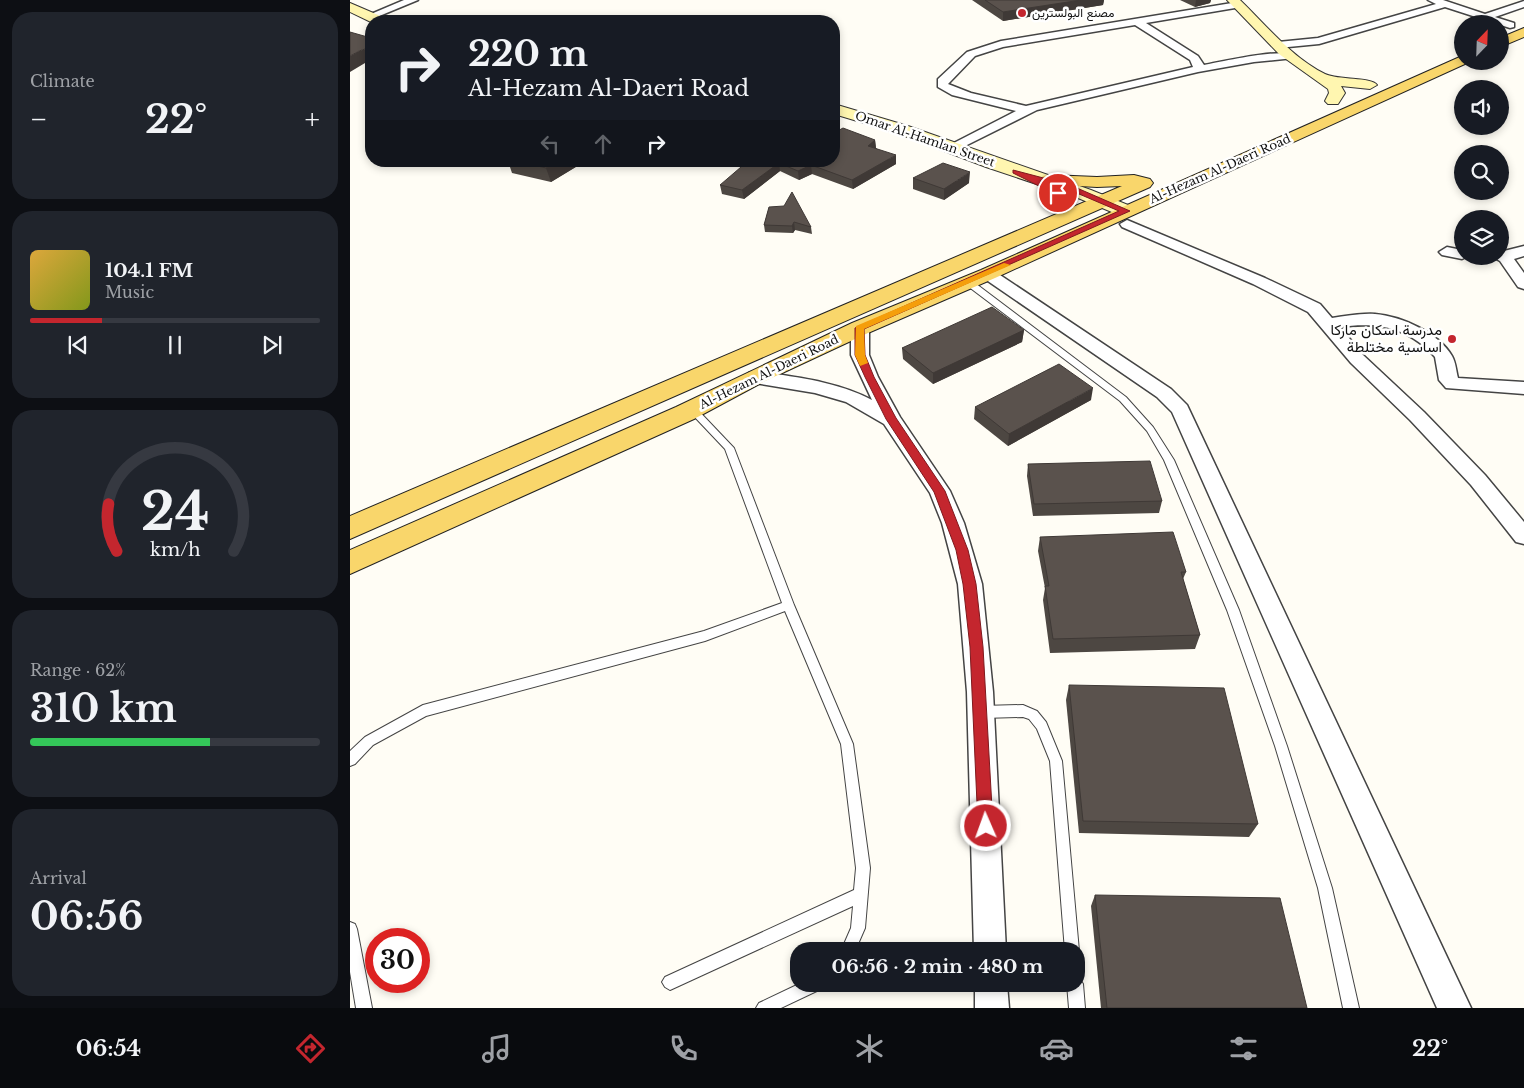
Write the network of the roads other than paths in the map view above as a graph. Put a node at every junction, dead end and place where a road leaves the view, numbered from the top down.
1 (413, 0) edge
2 (1433, 0) edge
3 (1236, 3) edge
4 (1446, 4) junction
5 (1524, 4) edge
6 (350, 7) edge
7 (367, 15) edge
8 (383, 15) edge
9 (1479, 15) edge
10 (1491, 15) edge
11 (1524, 19) edge
12 (1139, 22) junction
13 (1509, 25) edge
14 (1524, 32) edge
15 (1509, 39) edge
16 (1278, 45) junction
17 (1454, 48) edge
18 (1290, 56) junction
19 (1454, 63) edge
20 (1198, 68) junction
21 (1322, 78) junction
22 (1370, 85) junction
23 (1333, 101) junction
24 (1024, 109) junction
25 (840, 111) edge
26 (952, 147) junction
27 (1155, 178) junction
28 (1046, 183) junction
29 (1112, 212) junction
30 (1040, 228) junction
31 (1524, 251) edge
32 (1509, 254) edge
33 (1509, 265) edge
34 (978, 278) junction
35 (1524, 284) edge
36 (1328, 324) junction
37 (860, 328) junction
38 (754, 377) junction
39 (1524, 388) edge
40 (692, 409) junction
41 (891, 419) junction
42 (350, 528) edge
43 (1524, 536) edge
44 (350, 564) edge
45 (788, 605) junction
46 (981, 712) junction
47 (350, 760) edge
48 (862, 894) junction
49 (350, 929) edge
50 (852, 942) edge
51 (990, 942) edge
52 (1071, 942) edge
53 (670, 982) dead end
54 (799, 992) edge
55 (991, 992) edge
56 (1076, 992) edge
57 (364, 1008) edge
58 (764, 1008) edge
59 (992, 1008) edge
60 (1077, 1008) edge
61 (1351, 1008) edge
62 (1454, 1008) edge

1 - 8 street
2 - 4 street
3 - 12 street
3 - 16 street
4 - 9 street
4 - 16 street
5 - 10 street
6 - 7 street
11 - 13 main road
12 - 20 street
12 - 24 street
14 - 15 main road
16 - 18 street
17 - 22 main road, Al-Hezam Al-Daeri Road
18 - 20 street
18 - 21 street
19 - 29 main road, Al-Hezam Al-Daeri Road
20 - 24 street
21 - 22 street
21 - 23 street
22 - 23 main road, Al-Hezam Al-Daeri Road
23 - 27 main road, Al-Hezam Al-Daeri Road
24 - 26 street
25 - 26 street, Omar Al-Hamlan Street
26 - 28 street, Omar Al-Hamlan Street
27 - 28 main road
27 - 29 main road, Al-Hezam Al-Daeri Road
28 - 29 street, Omar Al-Hamlan Street
28 - 30 main road
29 - 30 main road, Al-Hezam Al-Daeri Road
29 - 34 main road, Al-Hezam Al-Daeri Road
29 - 36 street
30 - 42 main road, Al-Hezam Al-Daeri Road
31 - 32 street
33 - 35 street
34 - 37 main road, Al-Hezam Al-Daeri Road
34 - 61 lane
34 - 62 street
36 - 39 street
36 - 43 street
37 - 38 main road, Al-Hezam Al-Daeri Road
37 - 41 street
38 - 40 main road, Al-Hezam Al-Daeri Road
38 - 41 street
40 - 44 main road, Al-Hezam Al-Daeri Road
40 - 45 lane
41 - 46 street
45 - 47 lane
45 - 48 lane
46 - 51 street
46 - 52 lane
48 - 50 lane
48 - 53 lane
49 - 57 lane
54 - 58 lane
55 - 59 street
56 - 60 lane

